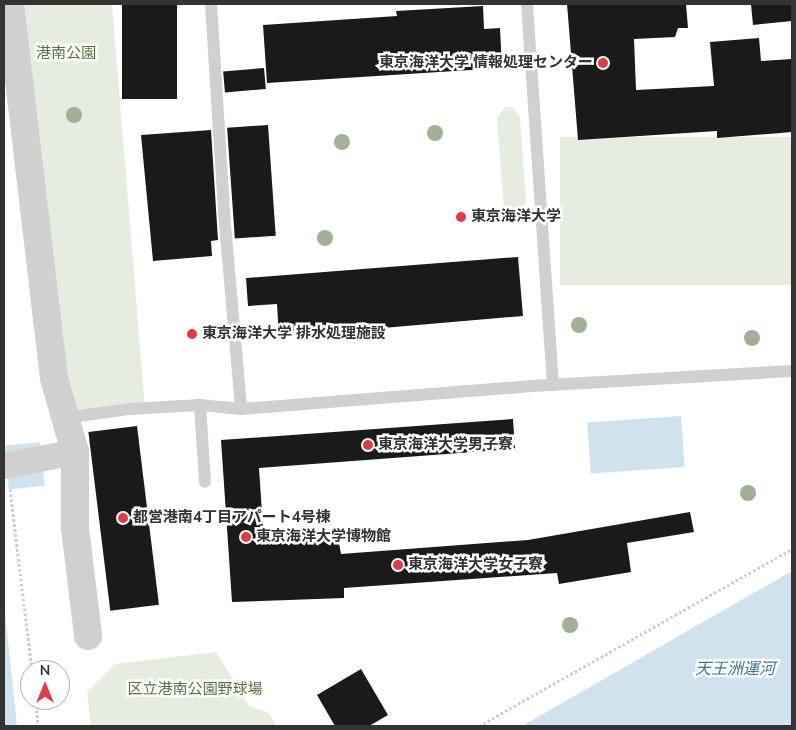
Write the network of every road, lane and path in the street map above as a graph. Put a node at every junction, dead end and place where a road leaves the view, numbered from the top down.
1 (10, 4) edge
2 (211, 4) edge
3 (527, 4) edge
4 (792, 371) edge
5 (553, 385) junction
6 (200, 405) junction
7 (241, 409) junction
8 (66, 418) junction
9 (67, 453) junction
10 (6, 476) edge
11 (205, 482) dead end
12 (792, 549) edge
13 (88, 636) dead end
14 (31, 660) edge
15 (36, 710) edge
16 (38, 726) edge
17 (479, 726) edge

1 - 8 street
2 - 7 lane
3 - 5 lane
4 - 5 lane
5 - 7 lane
6 - 7 lane
6 - 8 lane
6 - 11 lane
8 - 9 street
9 - 10 street
9 - 13 street
10 - 14 path
12 - 17 path
15 - 16 path

